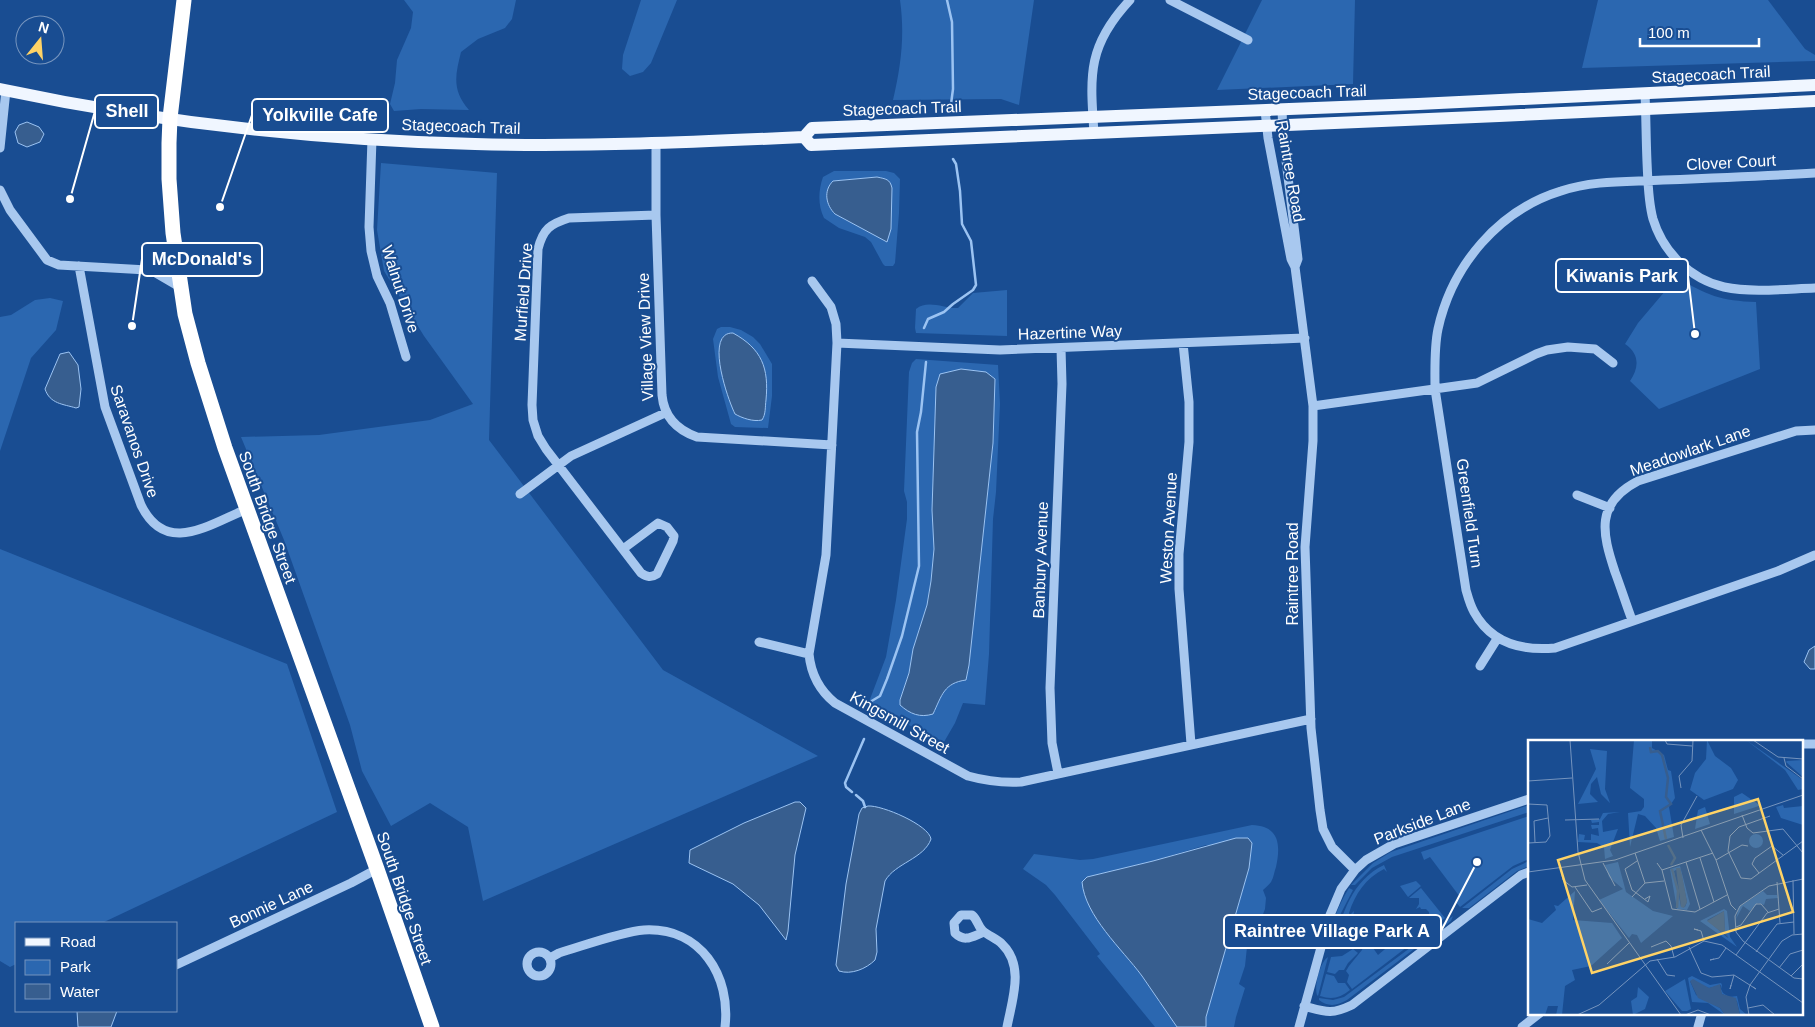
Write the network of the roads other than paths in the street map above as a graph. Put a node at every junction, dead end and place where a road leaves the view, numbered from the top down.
1 (184, 0) edge
2 (1130, 0) edge
3 (1170, 0) edge
4 (1248, 40) dead end
5 (1815, 85) edge
6 (3, 89) edge
7 (1645, 94) junction
8 (1815, 101) edge
9 (1282, 109) junction
10 (1265, 110) junction
11 (1646, 110) junction
12 (1093, 117) junction
13 (170, 118) junction
14 (1266, 126) junction
15 (1282, 126) junction
16 (1094, 133) junction
17 (804, 137) junction
18 (372, 138) junction
19 (656, 143) junction
20 (0, 148) edge
21 (1815, 173) edge
22 (1648, 181) junction
23 (0, 190) edge
24 (656, 215) junction
25 (174, 248) junction
26 (79, 266) junction
27 (1295, 267) junction
28 (147, 270) junction
29 (812, 281) dead end
30 (180, 287) junction
31 (1815, 288) edge
32 (1305, 338) junction
33 (837, 343) junction
34 (1183, 343) junction
35 (1061, 348) junction
36 (406, 358) dead end
37 (1613, 364) dead end
38 (1435, 389) junction
39 (1313, 406) junction
40 (665, 413) junction
41 (1815, 430) edge
42 (832, 445) junction
43 (557, 465) junction
44 (520, 494) dead end
45 (1577, 495) dead end
46 (1610, 508) junction
47 (247, 509) junction
48 (623, 549) junction
49 (1815, 555) edge
50 (1632, 620) junction
51 (1497, 639) junction
52 (759, 642) dead end
53 (809, 654) junction
54 (1480, 666) dead end
55 (1311, 718) junction
56 (1191, 744) junction
57 (1802, 744) edge
58 (1815, 744) edge
59 (1058, 773) junction
60 (1528, 799) edge
61 (377, 868) junction
62 (1355, 870) junction
63 (1528, 872) edge
64 (984, 932) dead end
65 (550, 958) dead end
66 (178, 964) edge
67 (1304, 1006) junction
68 (1539, 1014) edge
69 (1702, 1014) edge
70 (432, 1027) edge
71 (725, 1027) edge
72 (1007, 1027) edge
73 (1299, 1027) edge
74 (1522, 1027) edge
75 (1698, 1027) edge

1 - 13 highway, South Bridge Street
2 - 12 street
3 - 4 street
5 - 7 main road, Stagecoach Trail
6 - 13 main road, Stagecoach Trail
6 - 20 street
7 - 9 main road, Stagecoach Trail
7 - 11 street
8 - 11 main road, Stagecoach Trail
9 - 10 main road, Stagecoach Trail
9 - 15 street, Raintree Road
10 - 12 main road, Stagecoach Trail
10 - 14 street, Raintree Road
11 - 15 main road, Stagecoach Trail
11 - 22 street
12 - 16 street
12 - 17 main road, Stagecoach Trail
13 - 18 main road, Stagecoach Trail
13 - 25 highway, South Bridge Street
14 - 15 main road, Stagecoach Trail
14 - 16 main road, Stagecoach Trail
14 - 27 street, Raintree Road
15 - 27 street, Raintree Road
16 - 17 main road, Stagecoach Trail
17 - 19 main road, Stagecoach Trail
18 - 19 main road, Stagecoach Trail
18 - 36 street, Walnut Drive
19 - 24 street, Village View Drive
21 - 22 street, Clover Court
22 - 31 street
22 - 38 street, Greenfield Turn
23 - 26 street
24 - 40 street, Village View Drive
24 - 43 street, Murfield Drive
25 - 28 street
25 - 30 highway, South Bridge Street
26 - 28 street
26 - 47 street, Saravanos Drive
27 - 32 street, Raintree Road
28 - 30 street
29 - 33 street, Kingsmill Street
30 - 47 highway, South Bridge Street
32 - 34 street, Hazertine Way
32 - 39 street, Raintree Road
33 - 35 street, Hazertine Way
33 - 42 street, Kingsmill Street
34 - 35 street, Hazertine Way
34 - 56 street, Weston Avenue
35 - 59 street, Banbury Avenue
37 - 38 street
38 - 39 street
38 - 51 street, Greenfield Turn
39 - 55 street, Raintree Road
40 - 42 street, Village View Drive
40 - 43 street
41 - 46 street, Meadowlark Lane
42 - 53 street, Kingsmill Street
43 - 44 street
43 - 48 street, Murfield Drive
45 - 46 street
46 - 50 street, Meadowlark Lane
47 - 61 highway, South Bridge Street
48 - 48 street, Murfield Drive
49 - 50 street, Greenfield Turn
50 - 51 street, Greenfield Turn
51 - 54 street
52 - 53 street
53 - 59 street, Kingsmill Street
55 - 56 street, Kingsmill Street
55 - 62 street, Raintree Road
56 - 59 street, Kingsmill Street
57 - 58 street
60 - 62 street, Parkside Lane
61 - 66 street, Bonnie Lane
61 - 70 highway, South Bridge Street
62 - 67 street, Parkside Lane
63 - 67 street
64 - 72 street
65 - 71 street
67 - 73 street, Parkside Lane
68 - 74 street
69 - 75 street

